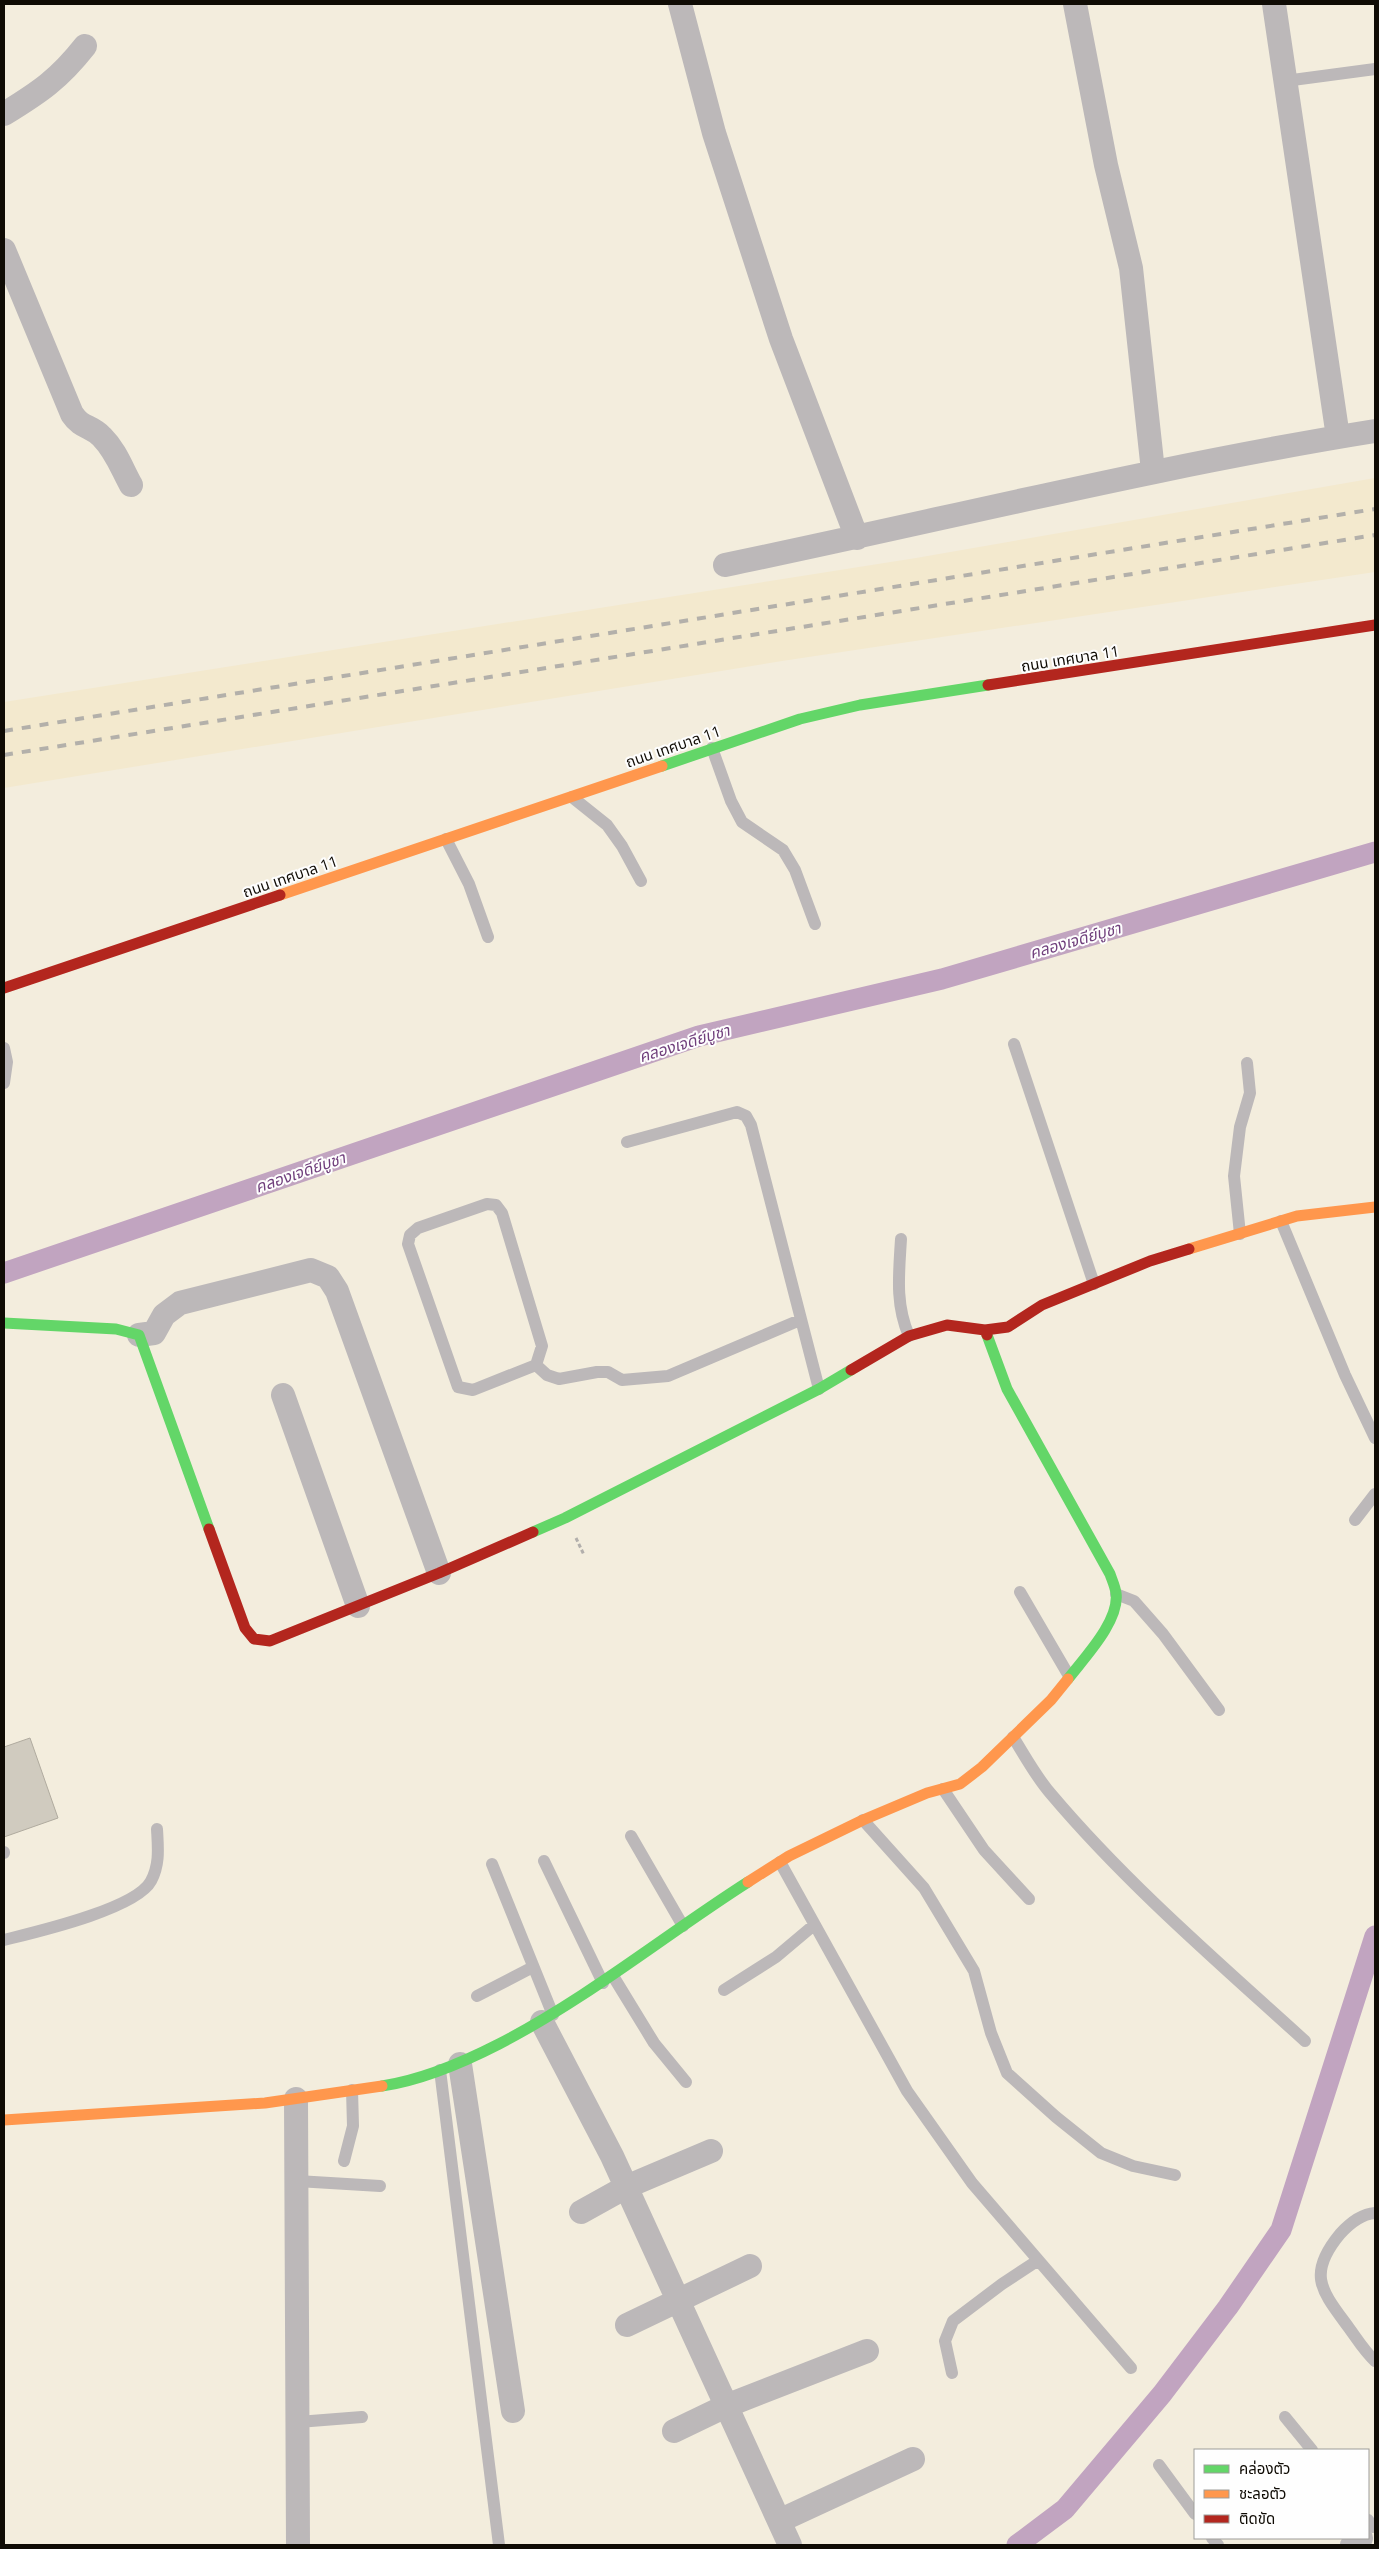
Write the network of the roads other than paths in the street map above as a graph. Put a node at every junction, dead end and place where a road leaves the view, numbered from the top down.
1 (680, 4) edge
2 (1075, 4) edge
3 (1274, 4) edge
4 (86, 46) dead end
5 (1375, 69) edge
6 (1285, 80) junction
7 (4, 114) edge
8 (4, 250) edge
9 (1375, 431) edge
10 (1338, 437) junction
11 (1153, 471) junction
12 (131, 486) dead end
13 (856, 538) junction
14 (725, 565) dead end
15 (1375, 626) edge
16 (712, 748) junction
17 (572, 797) junction
18 (446, 839) junction
19 (641, 881) dead end
20 (815, 924) dead end
21 (488, 937) dead end
22 (4, 988) edge
23 (1014, 1044) dead end
24 (4, 1048) edge
25 (1246, 1063) dead end
26 (4, 1083) edge
27 (627, 1142) dead end
28 (1375, 1207) edge
29 (1281, 1221) junction
30 (1240, 1234) junction
31 (901, 1239) dead end
32 (1094, 1284) junction
33 (800, 1320) junction
34 (4, 1323) edge
35 (985, 1330) junction
36 (139, 1335) junction
37 (910, 1336) junction
38 (536, 1365) junction
39 (819, 1389) junction
40 (283, 1395) dead end
41 (1375, 1438) edge
42 (1375, 1494) edge
43 (1355, 1520) dead end
44 (439, 1573) junction
45 (1020, 1592) dead end
46 (1116, 1594) junction
47 (358, 1606) junction
48 (1070, 1676) junction
49 (1220, 1710) dead end
50 (1013, 1737) junction
51 (943, 1789) junction
52 (863, 1820) junction
53 (157, 1829) dead end
54 (632, 1836) dead end
55 (544, 1861) dead end
56 (780, 1862) junction
57 (492, 1864) dead end
58 (1029, 1899) dead end
59 (814, 1925) junction
60 (683, 1926) junction
61 (4, 1940) edge
62 (533, 1967) junction
63 (608, 1980) junction
64 (724, 1990) dead end
65 (477, 1996) dead end
66 (547, 2019) junction
67 (1305, 2041) dead end
68 (450, 2067) junction
69 (686, 2082) dead end
70 (352, 2090) junction
71 (296, 2098) junction
72 (4, 2120) edge
73 (711, 2151) dead end
74 (344, 2161) dead end
75 (1175, 2175) dead end
76 (297, 2181) junction
77 (380, 2186) dead end
78 (626, 2187) junction
79 (581, 2212) dead end
80 (1375, 2213) edge
81 (1037, 2261) junction
82 (750, 2266) dead end
83 (678, 2302) junction
84 (627, 2325) dead end
85 (866, 2351) dead end
86 (1375, 2361) edge
87 (1131, 2368) dead end
88 (952, 2373) dead end
89 (726, 2406) junction
90 (513, 2411) dead end
91 (1285, 2416) dead end
92 (362, 2417) dead end
93 (298, 2422) junction
94 (674, 2431) dead end
95 (1311, 2449) edge
96 (913, 2459) dead end
97 (1159, 2465) dead end
98 (1194, 2513) edge
99 (779, 2521) junction
100 (298, 2545) edge
101 (499, 2545) edge
102 (790, 2545) edge

1 - 13 street
2 - 11 street
3 - 6 street
4 - 7 street
5 - 6 lane
6 - 10 street
8 - 12 street
9 - 10 street
10 - 11 street
11 - 13 street
13 - 14 street
15 - 16 street, ถนน เทศบาล 11
16 - 17 street, ถนน เทศบาล 11
16 - 20 lane
17 - 18 street, ถนน เทศบาล 11
17 - 19 lane
18 - 21 lane
18 - 22 street, ถนน เทศบาล 11
23 - 32 lane
24 - 26 lane
25 - 30 lane
27 - 33 lane
28 - 29 street
29 - 30 street
29 - 41 lane
30 - 32 street
31 - 37 lane
32 - 35 street
33 - 38 lane
33 - 39 lane
34 - 36 street
35 - 37 street
35 - 46 street
36 - 44 street
36 - 47 street
37 - 39 street
38 - 38 lane
39 - 44 street
40 - 47 street
42 - 43 lane
44 - 47 street
45 - 48 lane
46 - 48 street
46 - 49 lane
48 - 50 street
50 - 51 street
50 - 67 lane
51 - 52 street
51 - 58 lane
52 - 56 street
52 - 75 lane
53 - 61 lane
54 - 60 lane
55 - 63 lane
56 - 59 lane
56 - 60 street
57 - 62 lane
59 - 64 lane
59 - 81 lane
60 - 63 street
62 - 65 lane
62 - 66 lane
63 - 66 street
63 - 69 lane
66 - 68 street
66 - 78 street
68 - 70 street
68 - 90 street
68 - 101 lane
70 - 71 street
70 - 74 lane
71 - 72 street
71 - 76 street
73 - 78 street
76 - 77 lane
76 - 93 street
78 - 79 street
78 - 83 street
80 - 86 lane
81 - 87 lane
81 - 88 lane
82 - 83 street
83 - 84 street
83 - 89 street
85 - 89 street
89 - 94 street
89 - 99 street
91 - 95 lane
92 - 93 lane
93 - 100 street
96 - 99 street
97 - 98 lane
99 - 102 street

